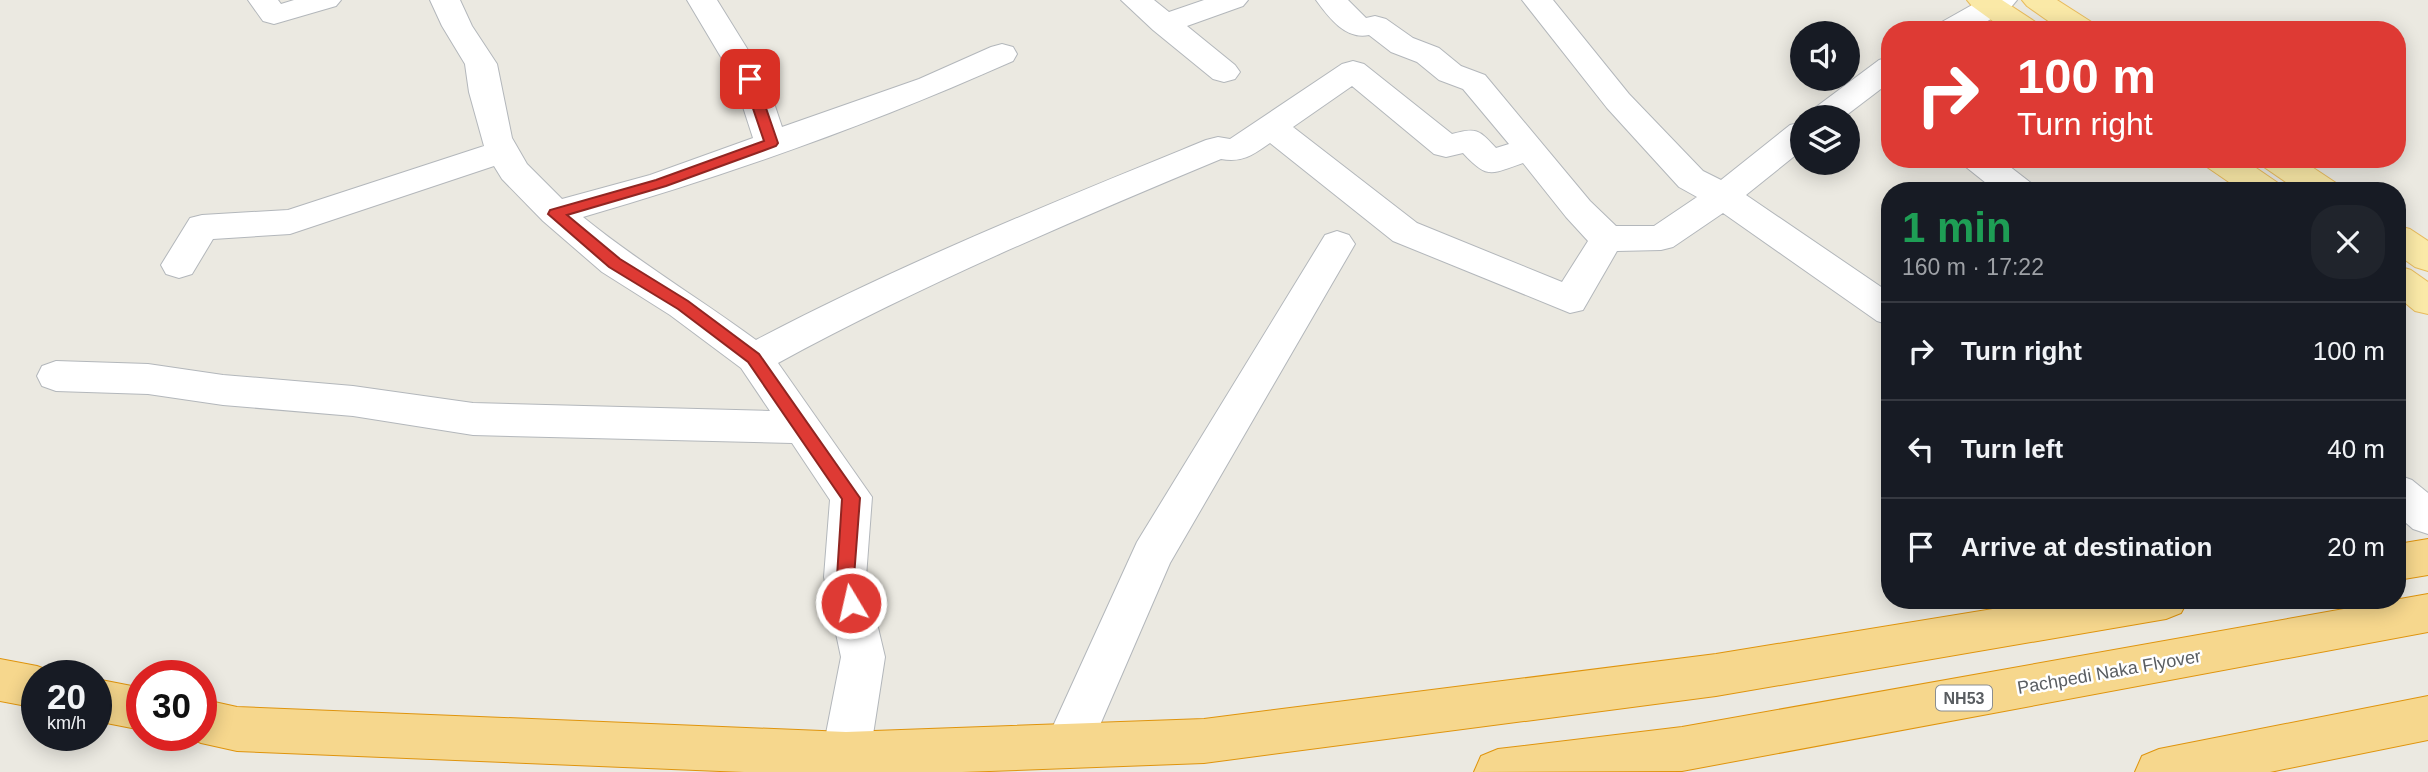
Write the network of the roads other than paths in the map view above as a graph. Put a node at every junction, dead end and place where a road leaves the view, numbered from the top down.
1 (263, 0) edge
2 (326, 0) edge
3 (446, 0) edge
4 (702, 0) edge
5 (1136, 0) edge
6 (1233, 0) edge
7 (1331, 0) edge
8 (1537, 0) edge
9 (2037, 0) edge
10 (1991, 2) edge
11 (1964, 21) edge
12 (2015, 21) edge
13 (2068, 21) edge
14 (1164, 24) junction
15 (1002, 54) dead end
16 (1224, 72) dead end
17 (1881, 81) edge
18 (1842, 105) edge
19 (1270, 127) junction
20 (771, 143) junction
21 (1790, 143) edge
22 (1531, 149) junction
23 (503, 151) junction
24 (1990, 168) edge
25 (2232, 168) edge
26 (2290, 168) edge
27 (2007, 182) edge
28 (2253, 182) edge
29 (2311, 182) edge
30 (1723, 196) junction
31 (555, 214) junction
32 (1607, 239) junction
33 (2406, 243) edge
34 (1337, 244) dead end
35 (2428, 258) edge
36 (179, 265) dead end
37 (2406, 285) edge
38 (2428, 301) edge
39 (1881, 305) edge
40 (754, 358) junction
41 (56, 376) dead end
42 (803, 428) junction
43 (2406, 499) edge
44 (2428, 517) edge
45 (2428, 557) edge
46 (2406, 561) edge
47 (2112, 609) edge
48 (2428, 613) edge
49 (0, 680) edge
50 (21, 684) edge
51 (2428, 718) edge
52 (217, 725) edge
53 (1067, 746) junction
54 (846, 754) junction
55 (1499, 772) edge
56 (2159, 772) edge

1 - 2 street
3 - 23 street
4 - 20 street
5 - 14 street
6 - 14 street
7 - 22 street
8 - 30 street
9 - 13 main road
10 - 11 street
10 - 12 main road
14 - 16 street
15 - 20 street
17 - 18 street
19 - 22 street
19 - 32 street
19 - 40 street
20 - 31 street
21 - 30 street
22 - 32 street
23 - 31 street
23 - 36 street
24 - 27 street
25 - 28 main road
26 - 29 main road
30 - 32 street
30 - 39 street
31 - 40 street
33 - 35 main road
34 - 53 street
37 - 38 main road
40 - 42 street
41 - 42 street
42 - 54 street
43 - 44 street
45 - 46 highway
47 - 53 highway
48 - 55 highway, Pachpedi Naka Flyover / NH53
49 - 50 highway
51 - 56 highway
52 - 54 highway
53 - 54 highway

